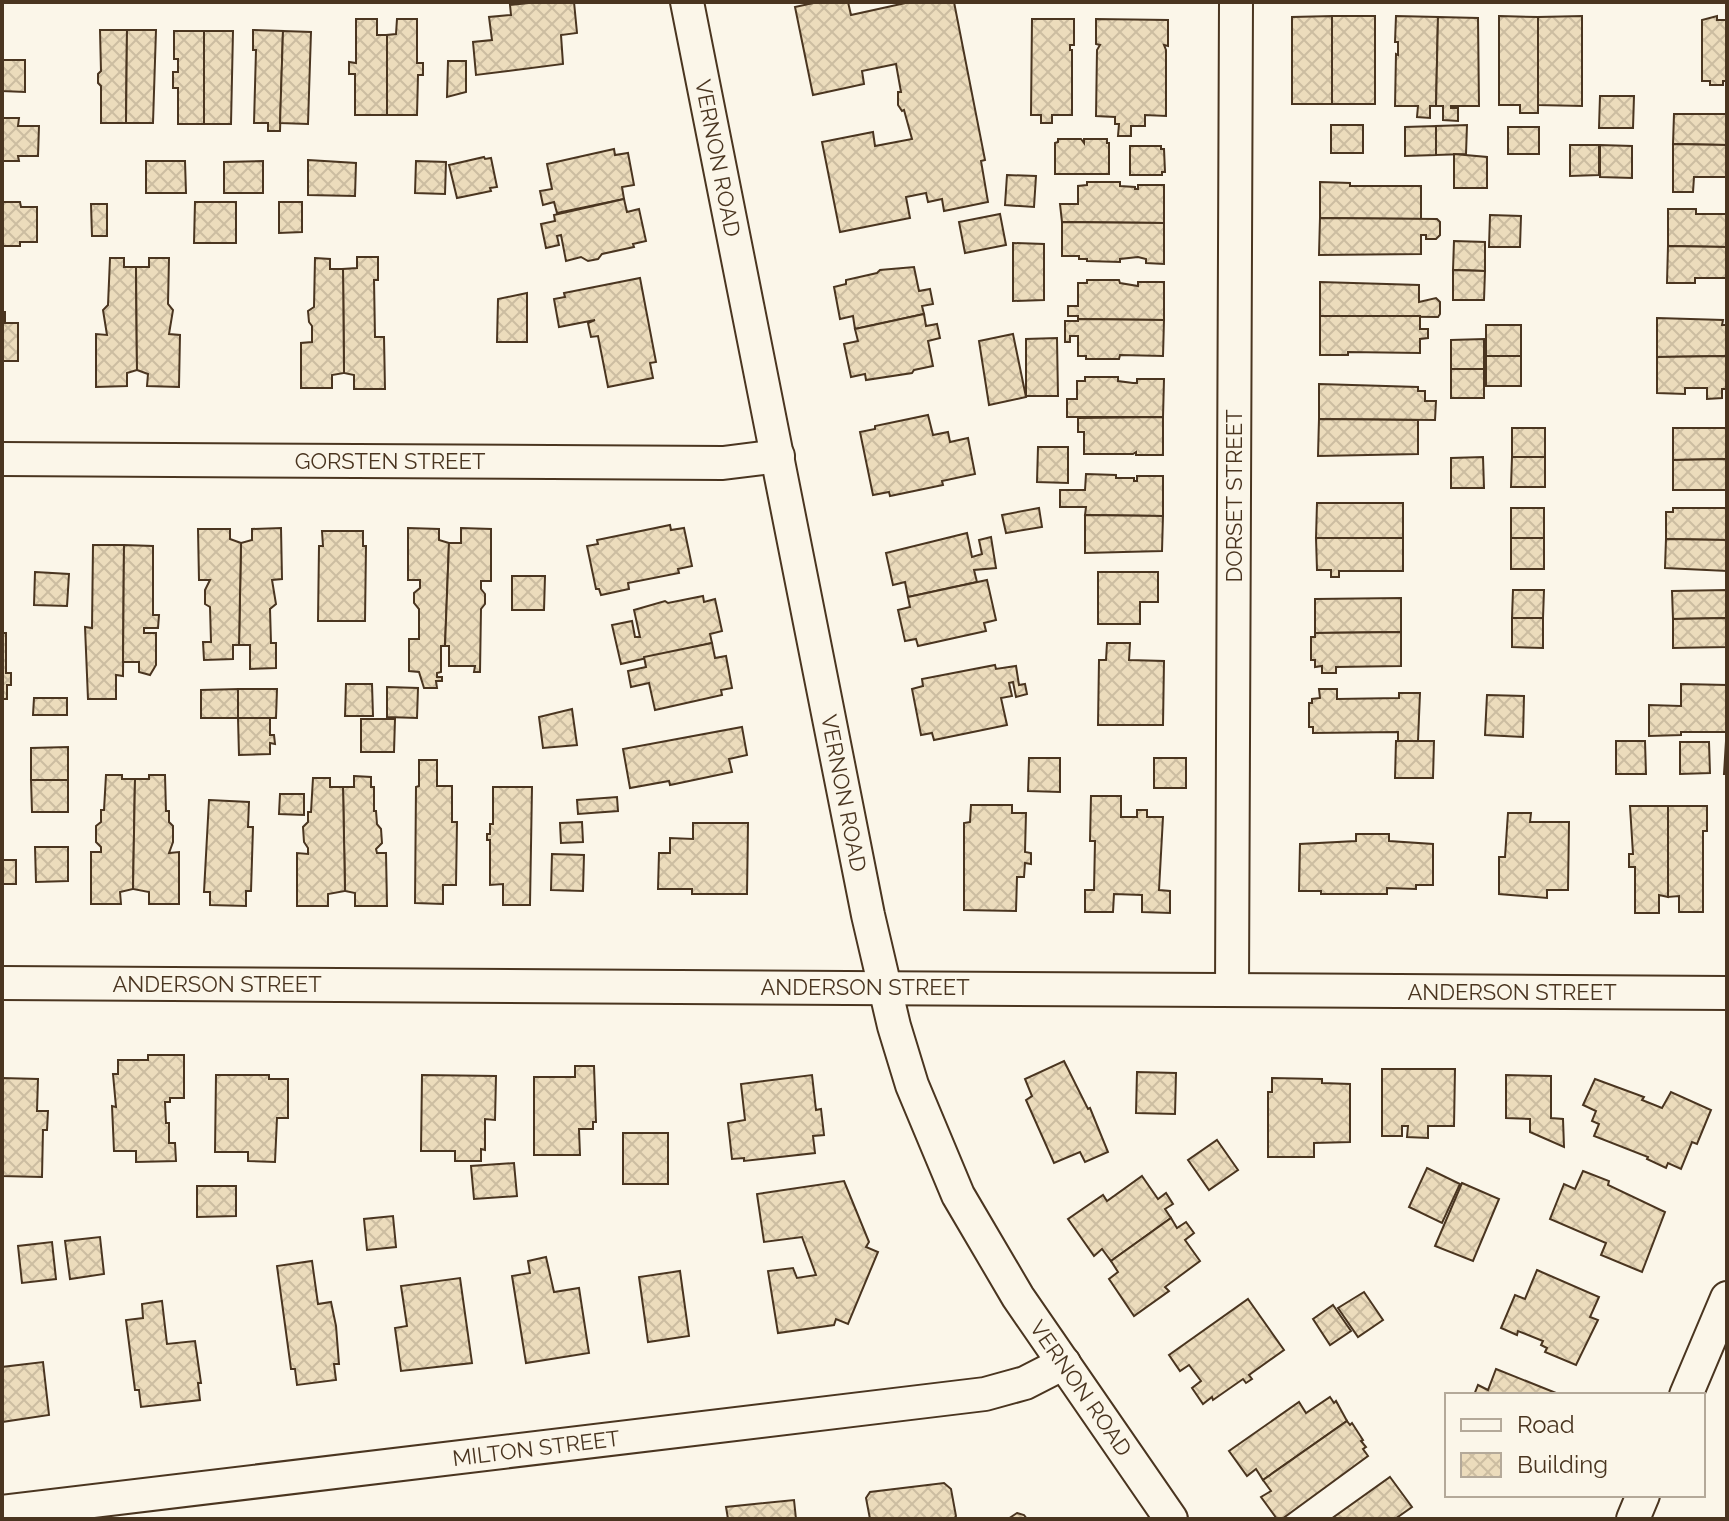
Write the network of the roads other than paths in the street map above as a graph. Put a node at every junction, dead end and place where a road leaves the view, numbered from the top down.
1 (687, 2) edge
2 (1236, 2) edge
3 (778, 456) junction
4 (2, 459) edge
5 (2, 983) edge
6 (884, 987) junction
7 (1232, 990) junction
8 (1727, 993) edge
9 (1727, 1298) edge
10 (1064, 1363) junction
11 (1687, 1393) edge
12 (1642, 1497) edge
13 (2, 1512) edge
14 (1171, 1519) edge
15 (1633, 1519) edge

1 - 3 street, VERNON ROAD
2 - 7 street, DORSET STREET
3 - 4 street, GORSTEN STREET
3 - 6 street, VERNON ROAD
5 - 6 street, ANDERSON STREET
6 - 7 street, ANDERSON STREET
6 - 10 street, VERNON ROAD
7 - 8 street, ANDERSON STREET
9 - 11 street
10 - 13 street, MILTON STREET
10 - 14 street, VERNON ROAD
12 - 15 street

